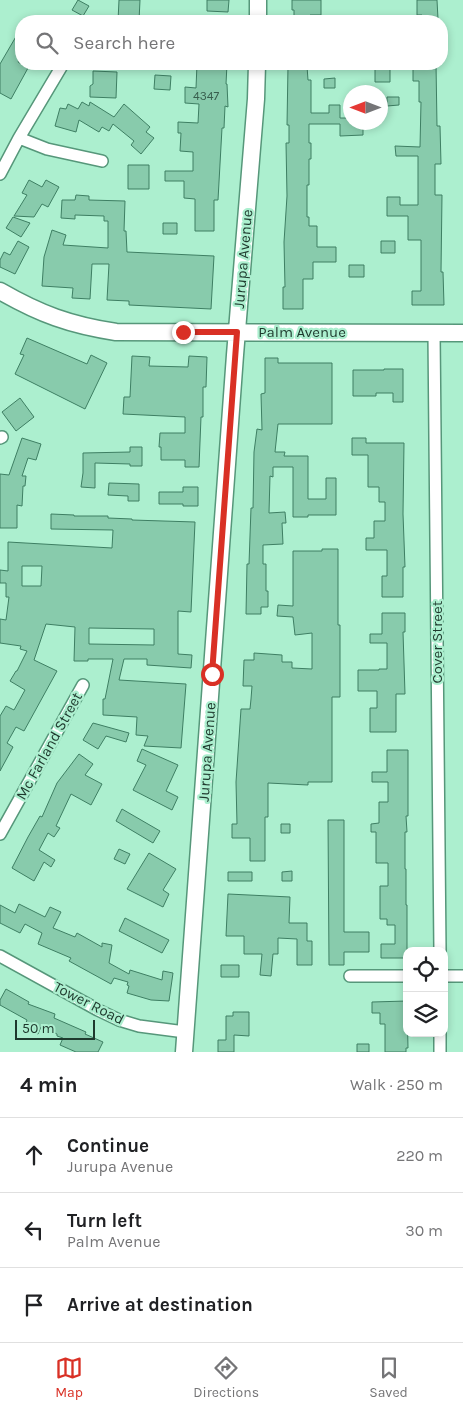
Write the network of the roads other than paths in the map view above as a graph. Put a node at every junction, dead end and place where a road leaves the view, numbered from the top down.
1 (258, 0) edge
2 (258, 15) edge
3 (59, 70) edge
4 (257, 70) edge
5 (19, 138) junction
6 (102, 161) dead end
7 (0, 174) edge
8 (0, 291) edge
9 (237, 332) junction
10 (434, 333) junction
11 (463, 333) edge
12 (83, 685) dead end
13 (0, 834) edge
14 (440, 947) edge
15 (0, 956) edge
16 (350, 976) dead end
17 (403, 976) edge
18 (448, 976) edge
19 (463, 976) edge
20 (185, 1032) junction
21 (440, 1037) edge
22 (184, 1052) edge
23 (440, 1052) edge

1 - 2 main road
3 - 5 street
4 - 9 main road, Jurupa Avenue
5 - 6 street
5 - 7 street
8 - 9 main road, Palm Avenue
9 - 10 main road, Palm Avenue
9 - 20 main road, Jurupa Avenue
10 - 11 main road, Palm Avenue
10 - 14 street, Cover Street
12 - 13 street, Mc Farland Street
15 - 20 street, Tower Road
16 - 17 street
18 - 19 street
20 - 22 main road, Jurupa Avenue
21 - 23 street

